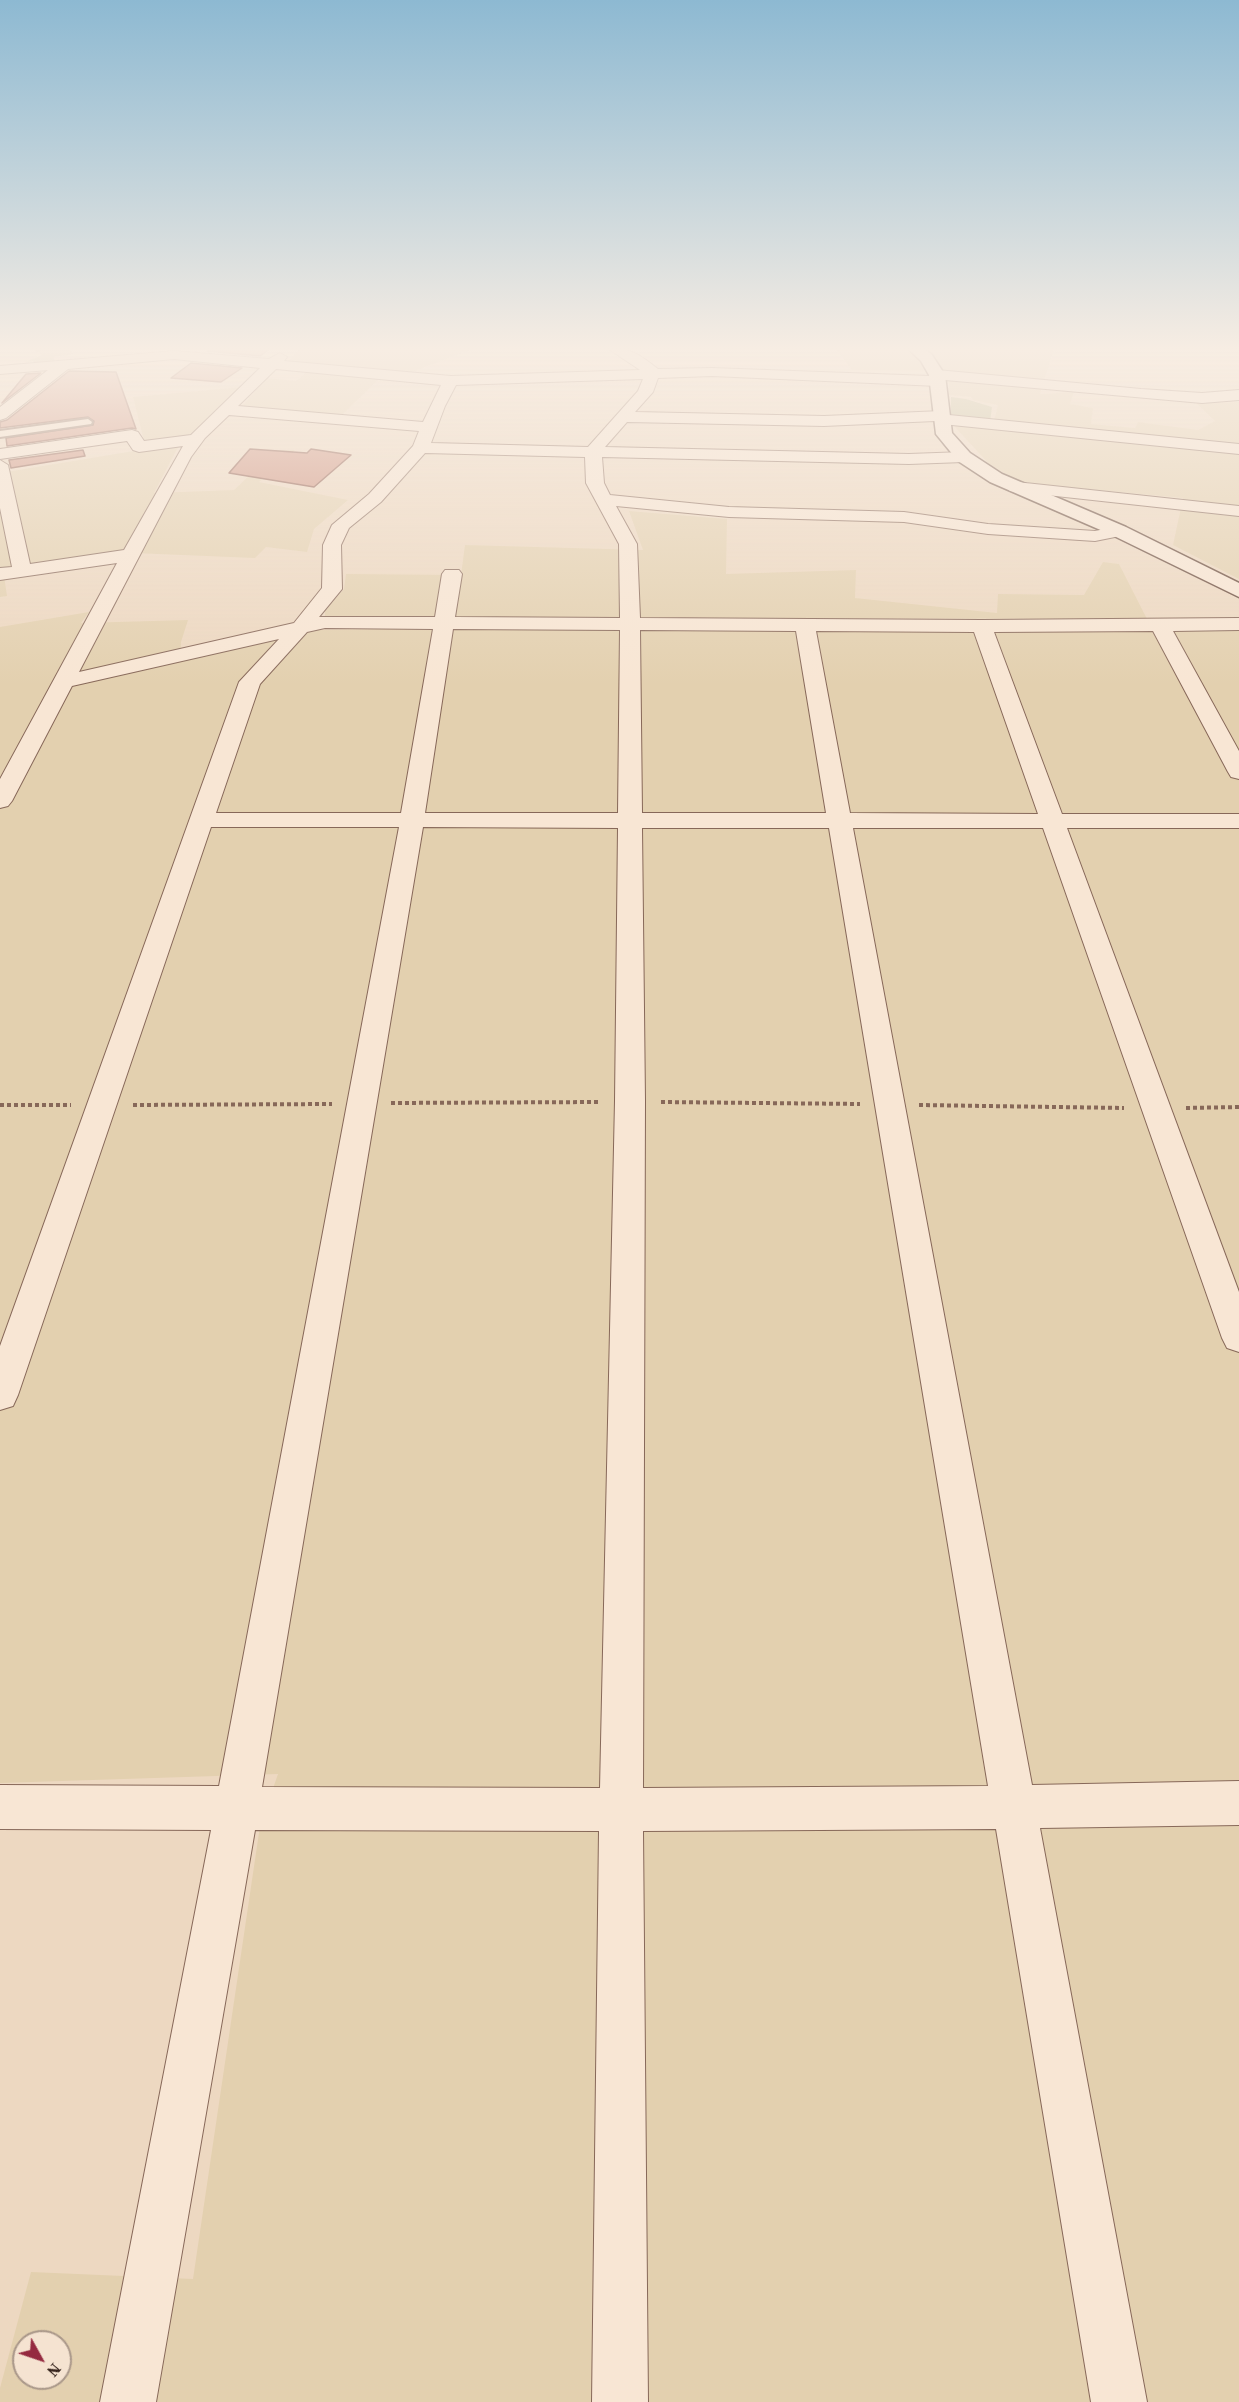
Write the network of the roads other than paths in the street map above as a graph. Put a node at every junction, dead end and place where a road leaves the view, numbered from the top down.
1 (181, 460) edge
2 (411, 460) edge
3 (594, 460) edge
4 (969, 460) edge
5 (0, 465) edge
6 (1016, 487) junction
7 (606, 500) junction
8 (1239, 511) edge
9 (1119, 531) junction
10 (131, 555) junction
11 (22, 571) junction
12 (0, 574) edge
13 (452, 574) dead end
14 (1239, 591) edge
15 (445, 622) junction
16 (630, 623) junction
17 (1239, 624) edge
18 (805, 625) junction
19 (1161, 625) junction
20 (302, 626) junction
21 (982, 626) junction
22 (62, 682) junction
23 (1239, 772) edge
24 (0, 801) edge
25 (202, 820) junction
26 (412, 820) junction
27 (630, 820) junction
28 (839, 821) junction
29 (1239, 821) edge
30 (1053, 822) junction
31 (1239, 1338) edge
32 (0, 1395) edge
33 (1239, 1803) edge
34 (0, 1807) edge
35 (237, 1808) junction
36 (1014, 1809) junction
37 (621, 1810) junction
38 (128, 2402) edge
39 (620, 2402) edge
40 (1119, 2402) edge

1 - 10 street
2 - 20 street
3 - 7 street
4 - 6 street
5 - 11 street
6 - 8 street
6 - 9 street
7 - 9 street
7 - 16 street
9 - 14 street
10 - 11 street
10 - 22 street
11 - 12 street
13 - 15 street
15 - 16 street
15 - 20 street
15 - 26 street
16 - 18 street
16 - 27 street
17 - 19 street
18 - 21 street
18 - 28 street
19 - 21 street
19 - 23 street
20 - 22 street
20 - 25 street
21 - 30 street
22 - 24 street
25 - 26 street
25 - 32 street
26 - 27 street
26 - 35 street
27 - 28 street
27 - 37 street
28 - 30 street
28 - 36 street
29 - 30 street
30 - 31 street
33 - 36 street
34 - 35 street
35 - 37 street
35 - 38 street
36 - 37 street
36 - 40 street
37 - 39 street

